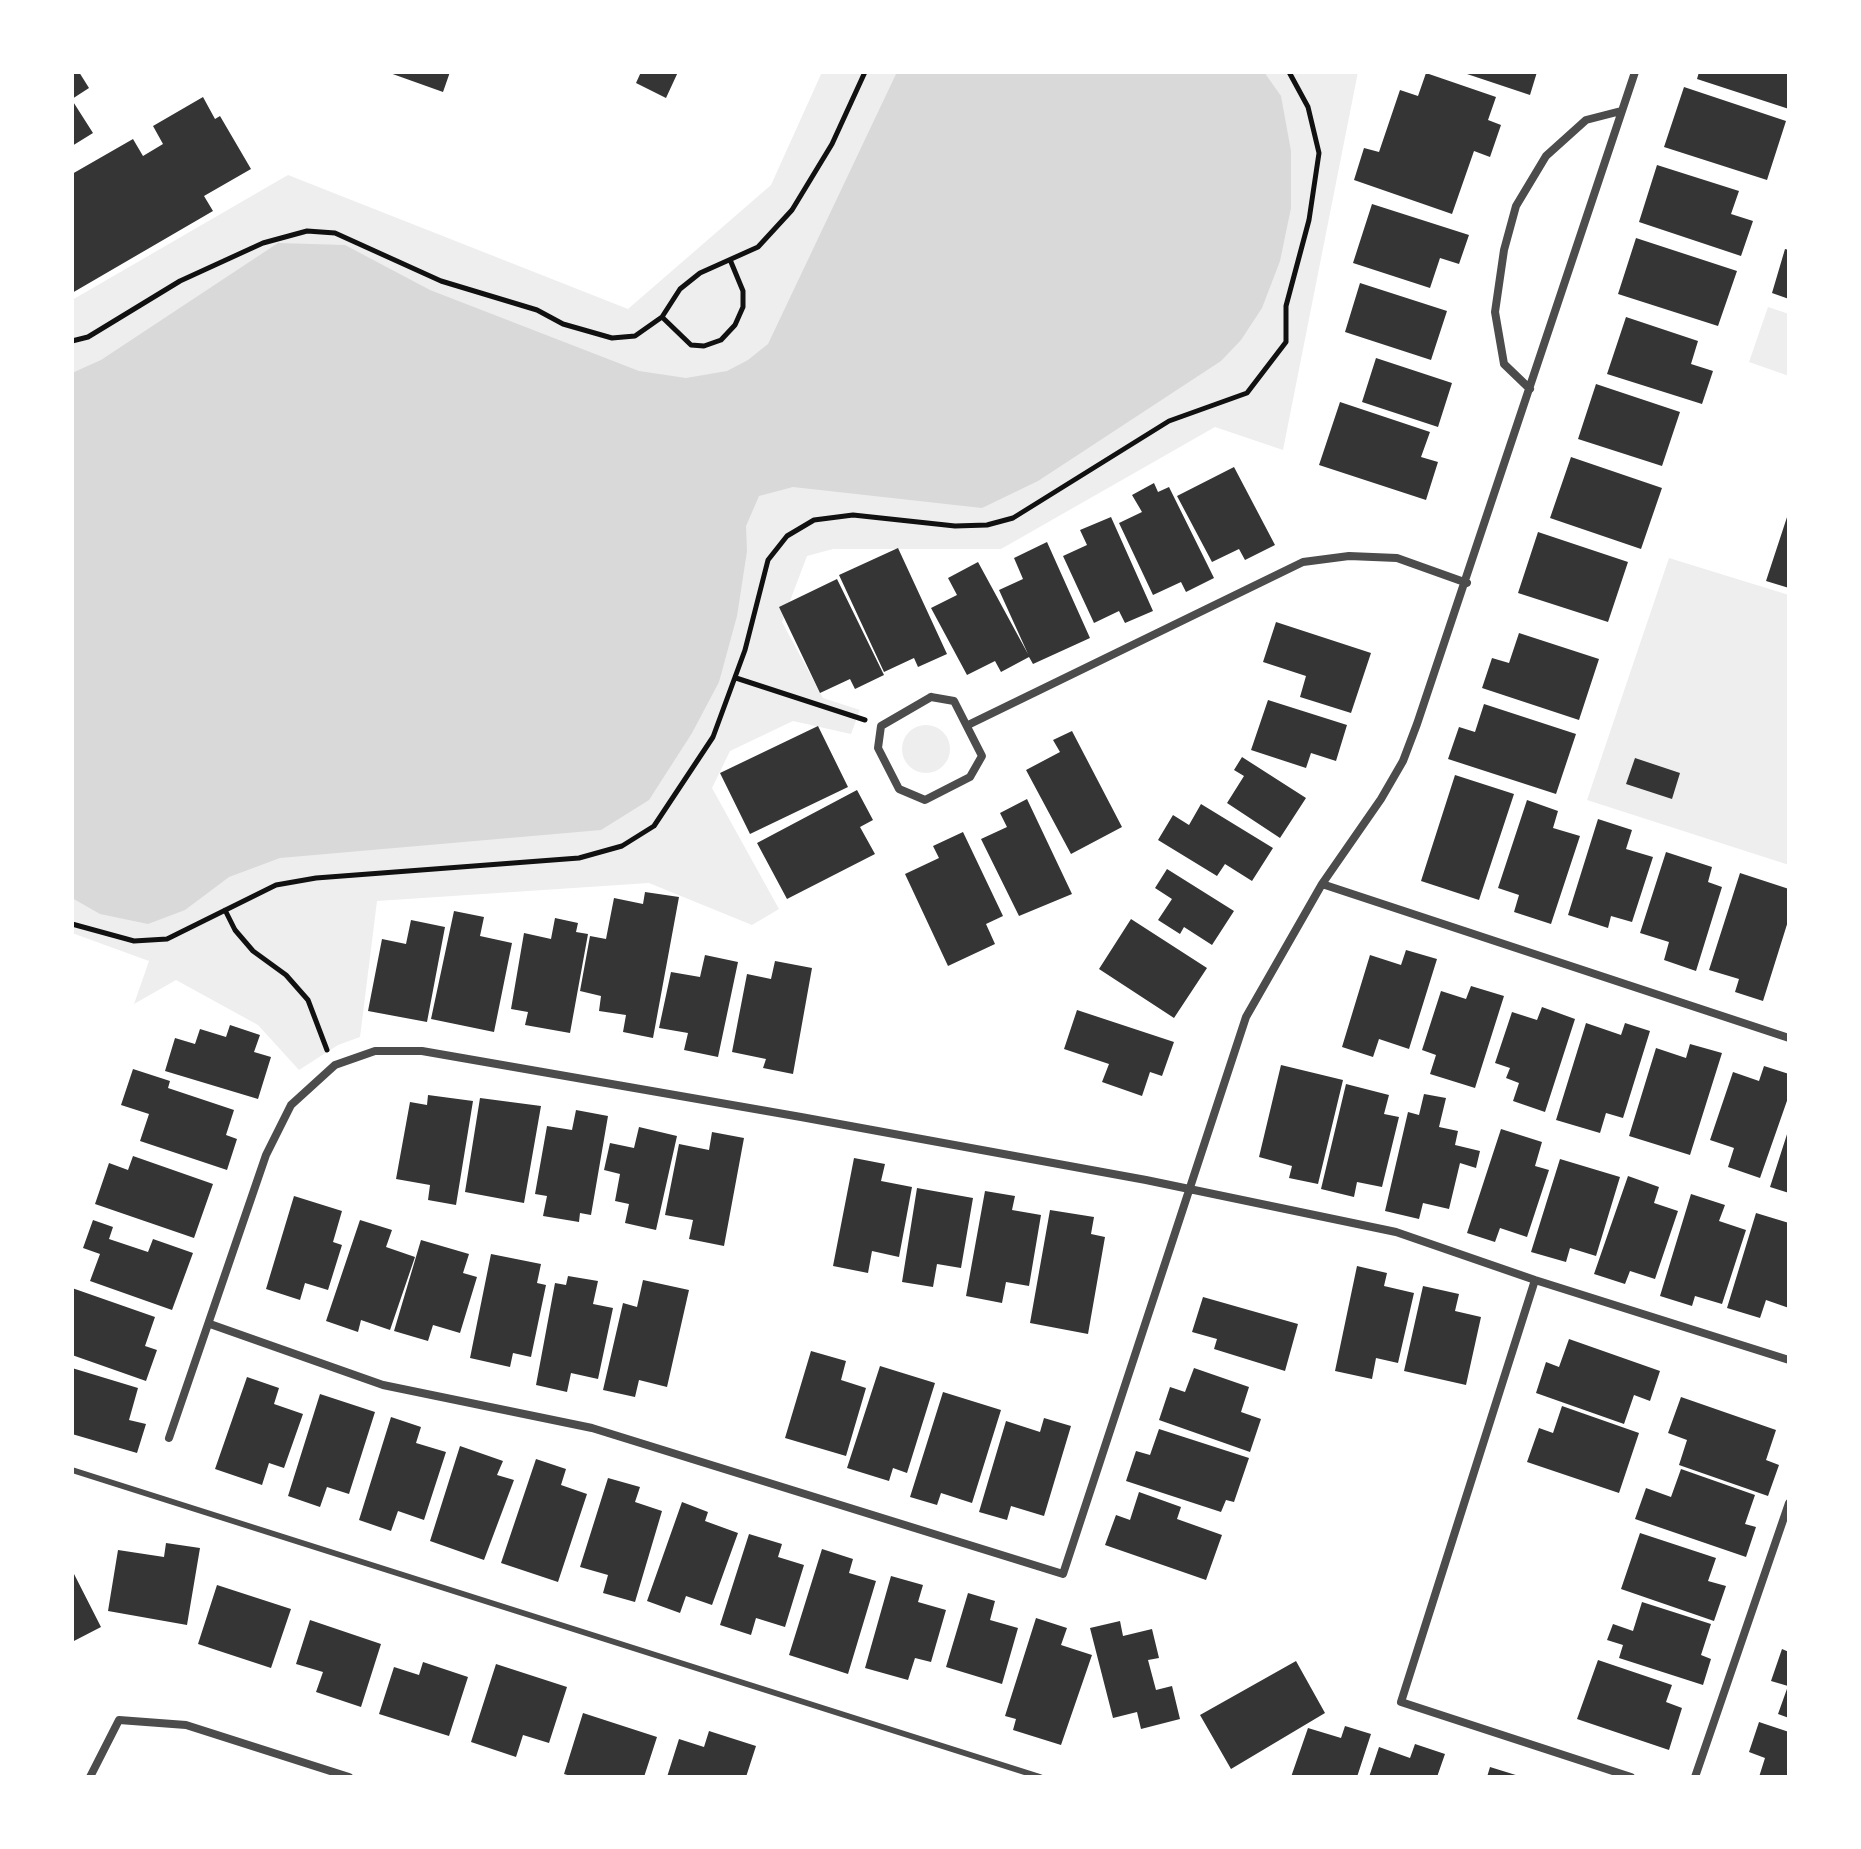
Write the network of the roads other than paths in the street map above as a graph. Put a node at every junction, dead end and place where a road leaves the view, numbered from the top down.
1 (1635, 72) edge
2 (1621, 111) junction
3 (1530, 389) junction
4 (1467, 583) junction
5 (968, 725) junction
6 (1322, 884) junction
7 (1789, 1038) edge
8 (1191, 1189) junction
9 (1535, 1280) junction
10 (210, 1324) junction
11 (1789, 1360) edge
12 (169, 1438) dead end
13 (72, 1470) edge
14 (1789, 1503) edge
15 (90, 1777) edge
16 (349, 1777) edge
17 (1040, 1777) edge
18 (1631, 1777) edge
19 (1695, 1777) edge

1 - 2 street
2 - 3 street
2 - 3 street
3 - 4 street
4 - 5 street
4 - 6 street
5 - 5 street
6 - 7 street
6 - 8 street
8 - 9 street
8 - 10 street
8 - 10 street
9 - 11 street
9 - 18 street
10 - 12 street
13 - 17 lane
14 - 19 street
15 - 16 street

